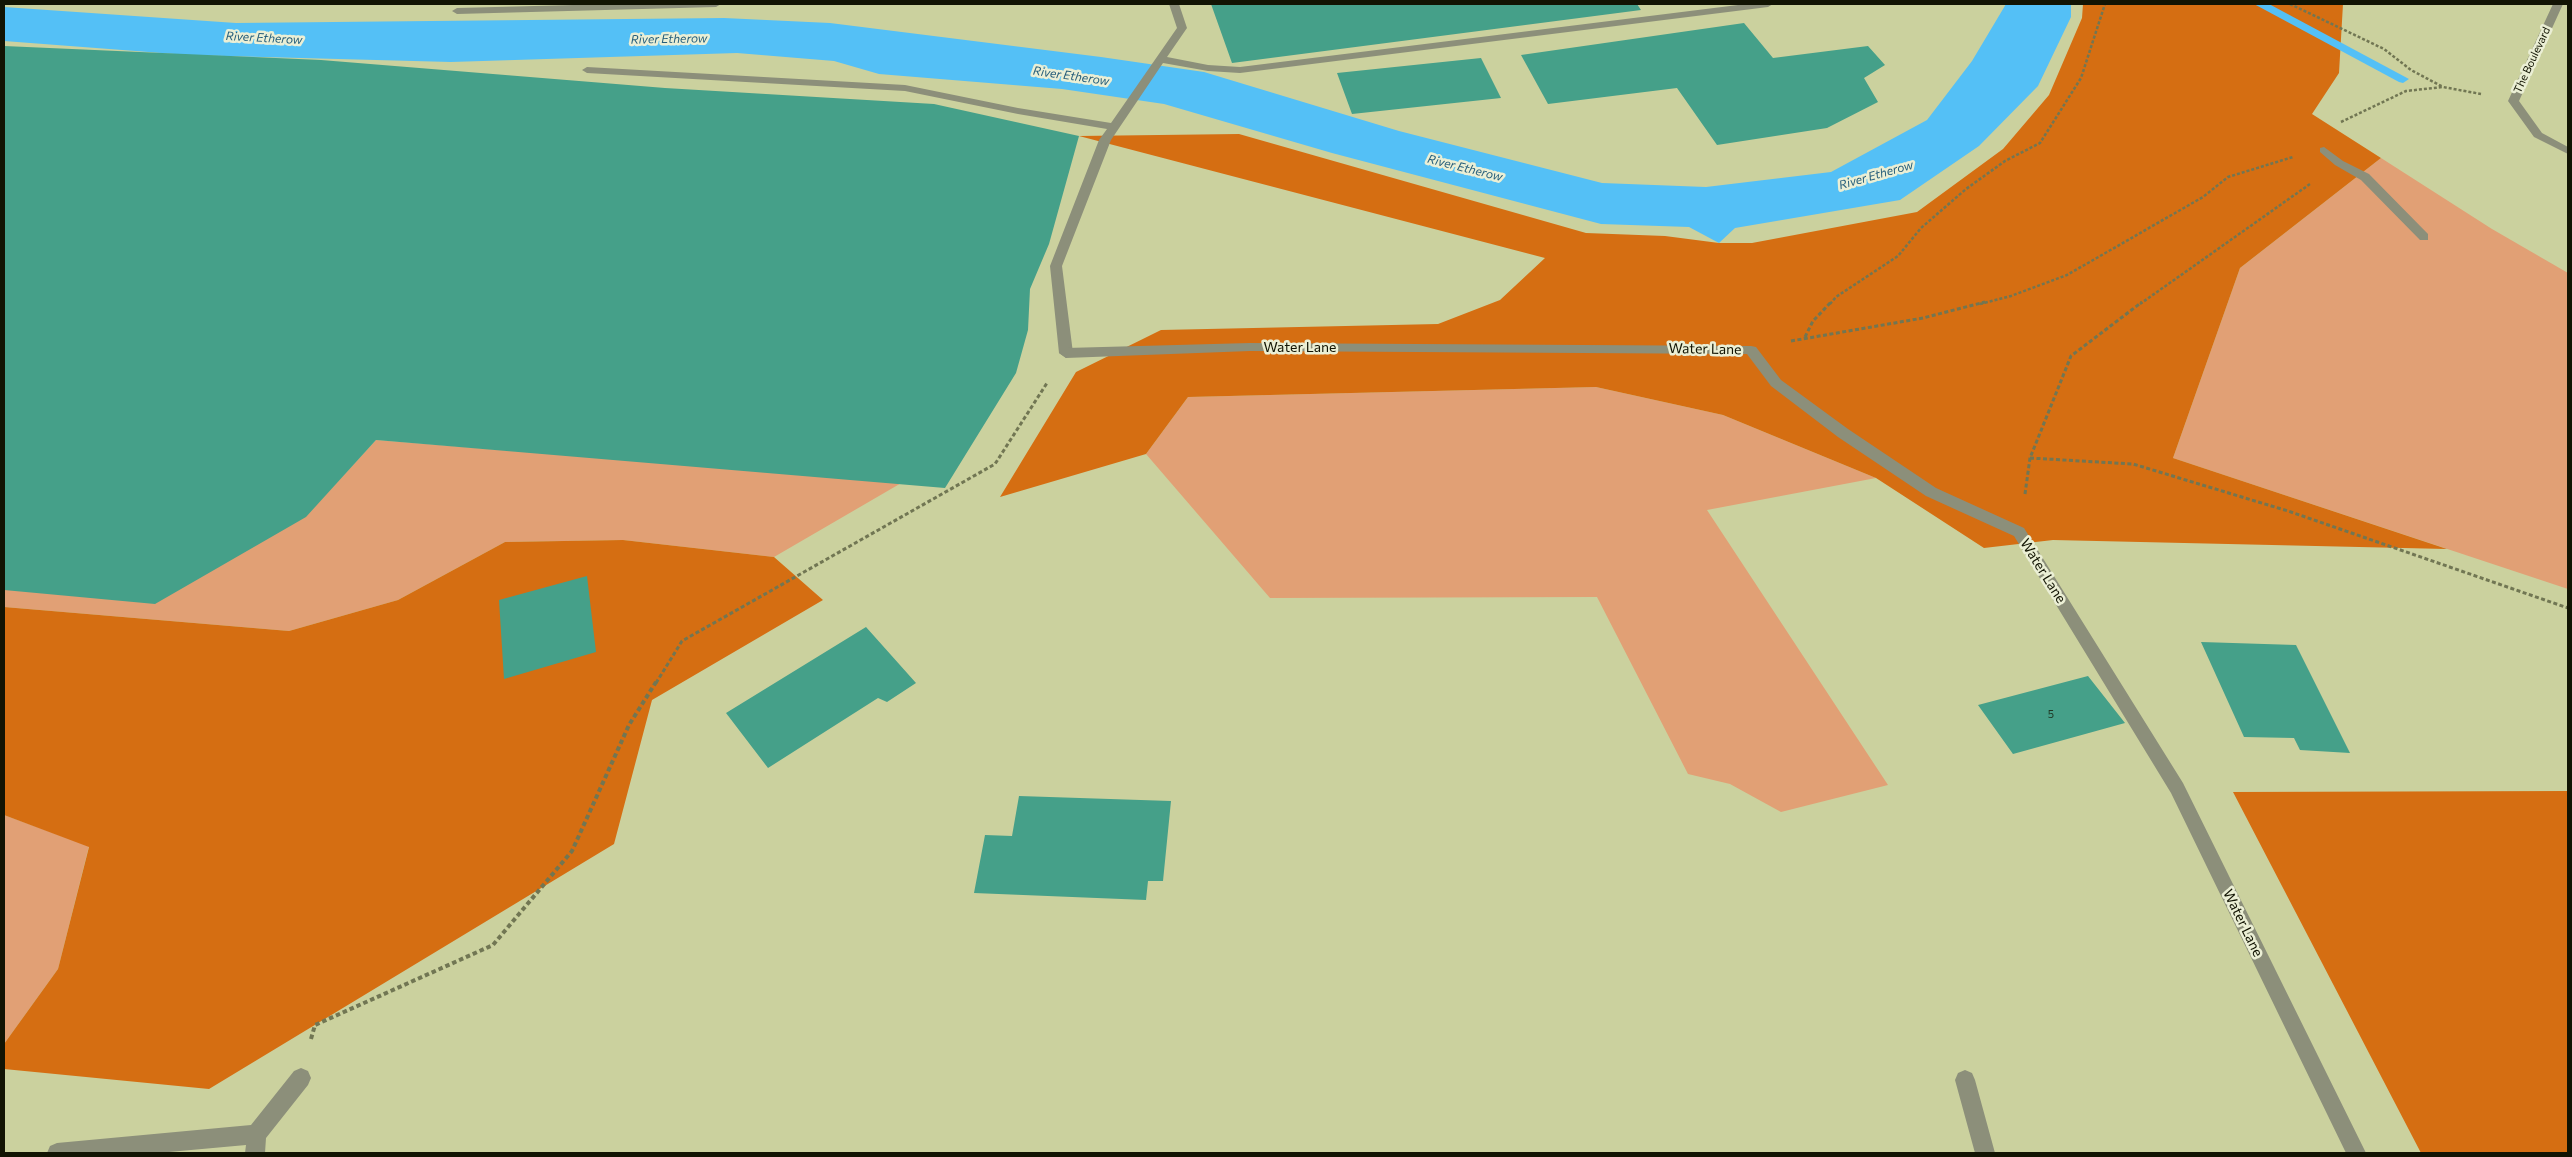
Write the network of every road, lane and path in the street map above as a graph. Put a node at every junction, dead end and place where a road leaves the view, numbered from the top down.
1 (716, 4) edge
2 (1174, 4) edge
3 (1768, 4) edge
4 (2105, 4) edge
5 (2290, 4) edge
6 (2558, 4) edge
7 (457, 11) dead end
8 (1160, 59) junction
9 (587, 70) dead end
10 (2443, 87) junction
11 (2513, 102) junction
12 (1115, 126) junction
13 (2324, 150) junction
14 (2568, 152) edge
15 (2339, 163) junction
16 (2424, 237) dead end
17 (1805, 338) junction
18 (1751, 350) junction
19 (1066, 353) junction
20 (2030, 458) junction
21 (2019, 532) junction
22 (2568, 608) edge
23 (301, 1078) joint
24 (1965, 1080) dead end
25 (256, 1144) edge
26 (57, 1153) edge
27 (1985, 1153) edge
28 (2356, 1153) edge

1 - 7 street
2 - 8 street
3 - 8 street
4 - 17 path
5 - 10 path
6 - 11 street, The Boulevard
8 - 12 street
9 - 12 street
10 - 11 path
10 - 13 path
11 - 14 street, The Boulevard
12 - 19 street
13 - 15 street
13 - 17 path
15 - 16 street
15 - 20 path
17 - 18 path
18 - 19 street, Water Lane
18 - 21 street, Water Lane
19 - 23 path
20 - 21 path
20 - 22 path
21 - 28 street, Water Lane
23 - 25 street
24 - 27 street
25 - 26 street

